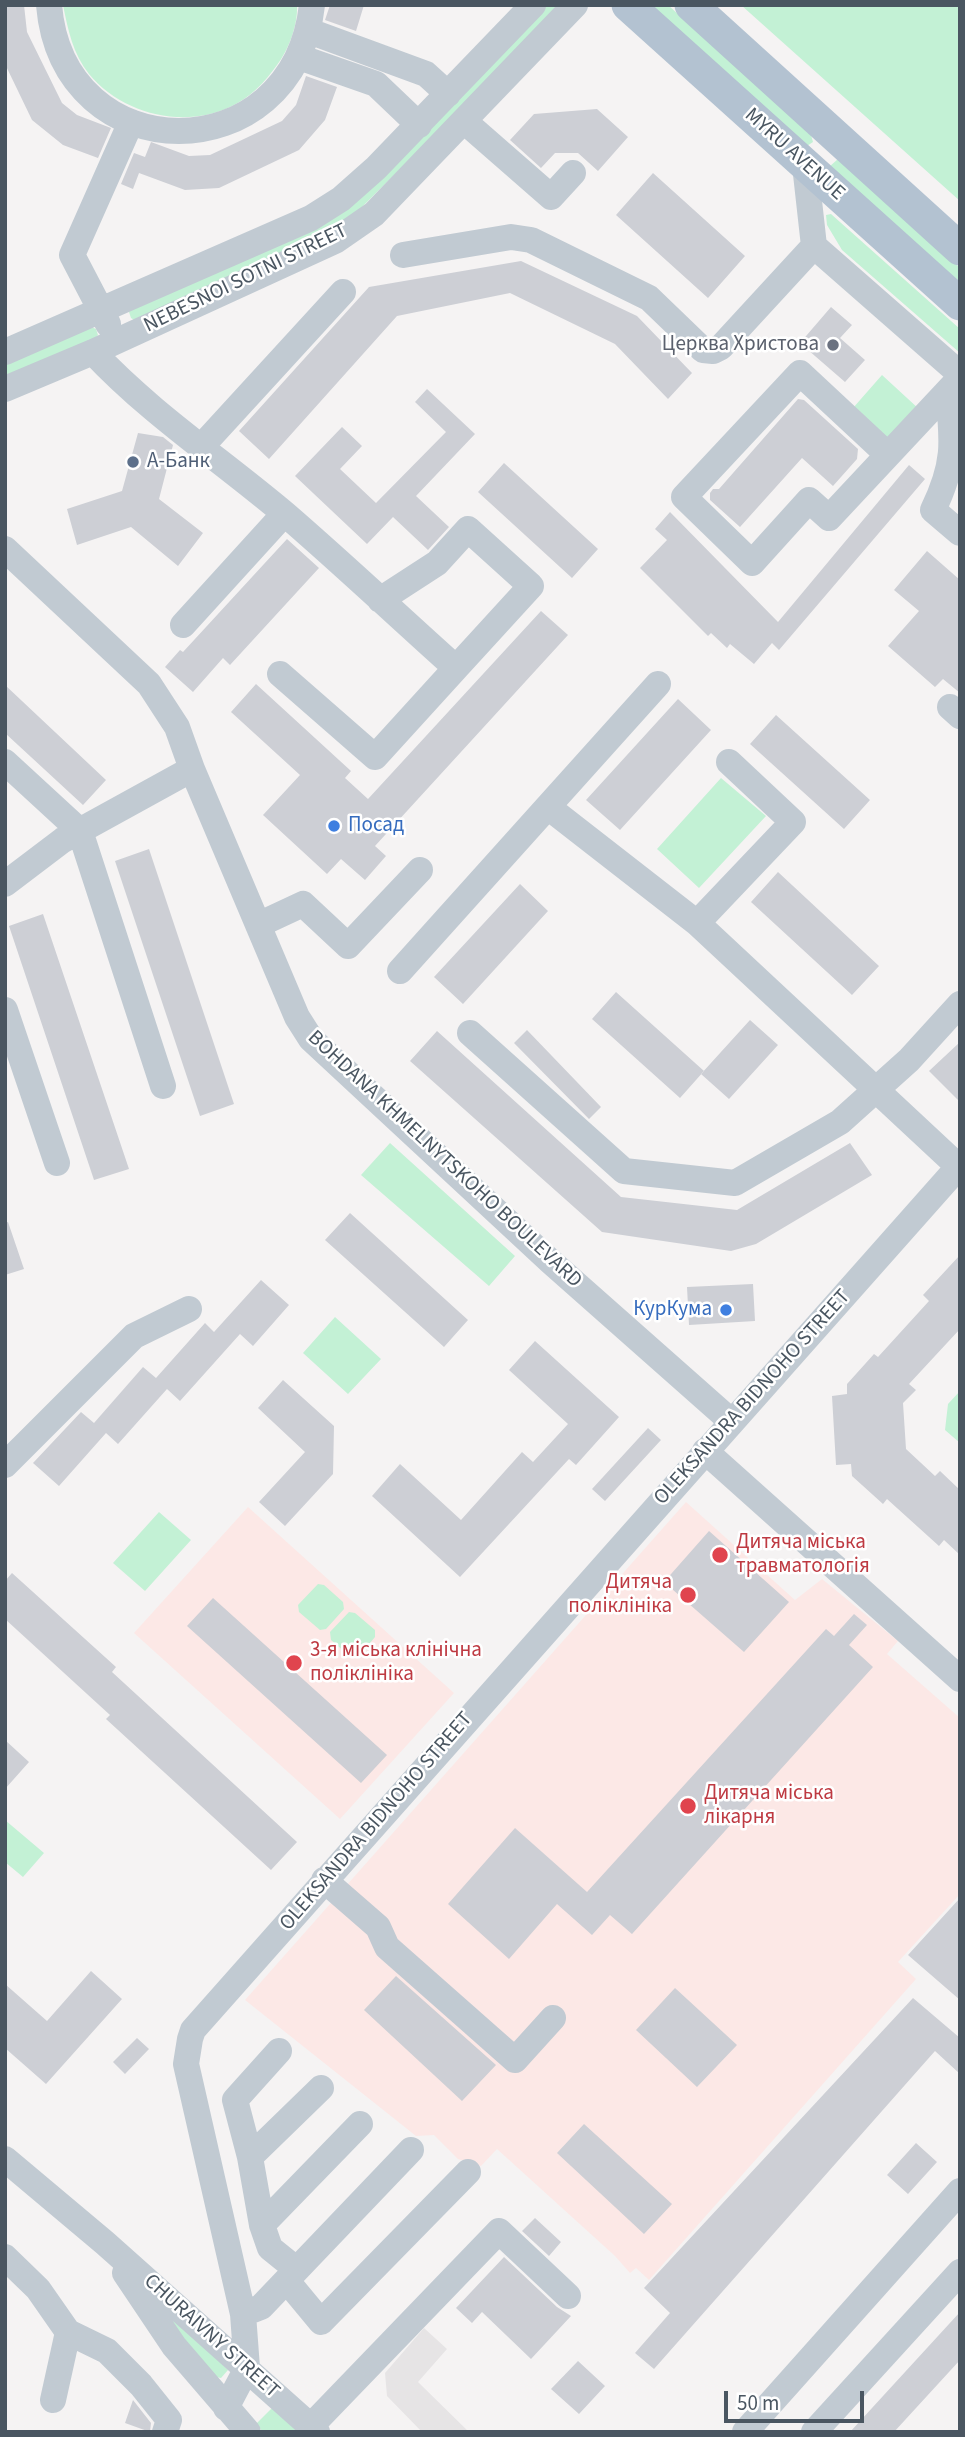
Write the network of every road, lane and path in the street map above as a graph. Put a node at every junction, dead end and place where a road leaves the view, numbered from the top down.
1 (49, 5) edge
2 (533, 5) edge
3 (575, 5) edge
4 (628, 5) edge
5 (691, 5) edge
6 (310, 18) edge
7 (389, 50) junction
8 (299, 57) junction
9 (376, 84) junction
10 (448, 94) junction
11 (464, 121) junction
12 (131, 122) junction
13 (419, 125) junction
14 (833, 136) junction
15 (805, 165) junction
16 (573, 173) dead end
17 (814, 246) junction
18 (960, 249) edge
19 (402, 255) dead end
20 (343, 292) dead end
21 (960, 304) edge
22 (102, 309) junction
23 (104, 347) junction
24 (5, 352) edge
25 (956, 381) edge
26 (5, 389) edge
27 (201, 447) junction
28 (888, 455) junction
29 (284, 514) junction
30 (960, 534) edge
31 (5, 549) edge
32 (380, 600) junction
33 (183, 625) dead end
34 (456, 668) junction
35 (280, 674) dead end
36 (658, 684) dead end
37 (5, 762) edge
38 (729, 762) dead end
39 (192, 769) junction
40 (548, 807) junction
41 (80, 831) junction
42 (420, 870) dead end
43 (5, 884) edge
44 (697, 923) junction
45 (258, 925) junction
46 (400, 971) dead end
47 (960, 1004) edge
48 (5, 1010) edge
49 (470, 1033) dead end
50 (163, 1086) dead end
51 (876, 1090) junction
52 (57, 1163) dead end
53 (959, 1167) edge
54 (189, 1309) dead end
55 (732, 1422) junction
56 (705, 1451) junction
57 (5, 1465) edge
58 (960, 1679) edge
59 (324, 1880) junction
60 (553, 2018) dead end
61 (279, 2051) dead end
62 (321, 2088) dead end
63 (360, 2124) dead end
64 (411, 2150) dead end
65 (250, 2157) junction
66 (5, 2159) edge
67 (468, 2172) dead end
68 (960, 2191) edge
69 (262, 2225) junction
70 (105, 2243) junction
71 (6, 2259) edge
72 (960, 2272) edge
73 (291, 2275) junction
74 (568, 2296) dead end
75 (243, 2314) junction
76 (68, 2332) junction
77 (247, 2368) junction
78 (53, 2400) dead end
79 (226, 2408) junction
80 (314, 2429) edge
81 (165, 2432) edge
82 (248, 2432) edge
83 (745, 2432) edge
84 (814, 2432) edge

1 - 12 street
2 - 10 street, NEBESNOI SOTNI STREET
3 - 11 street, NEBESNOI SOTNI STREET
4 - 15 main road, MYRU AVENUE
5 - 14 main road, MYRU AVENUE
6 - 7 street
6 - 8 street
7 - 9 street
7 - 10 street
8 - 9 street
8 - 12 street
9 - 13 street
10 - 13 street, NEBESNOI SOTNI STREET
11 - 16 street
11 - 23 street, NEBESNOI SOTNI STREET
12 - 22 street
13 - 22 street, NEBESNOI SOTNI STREET
14 - 15 main road
14 - 18 main road, MYRU AVENUE
15 - 17 street
15 - 21 main road, MYRU AVENUE
17 - 19 street
17 - 25 street
20 - 27 street
22 - 23 street
22 - 24 street, NEBESNOI SOTNI STREET
23 - 26 street, NEBESNOI SOTNI STREET
23 - 27 street
25 - 28 street
25 - 30 street
27 - 29 street
28 - 28 street
29 - 32 street
29 - 33 street
31 - 39 street, BOHDANA KHMELNYTSKOHO BOULEVARD
32 - 34 street
32 - 34 street
34 - 35 street
36 - 40 street
37 - 41 street
38 - 44 street
39 - 41 street
39 - 45 street, BOHDANA KHMELNYTSKOHO BOULEVARD
40 - 44 street
40 - 46 street
41 - 43 street
41 - 50 street
42 - 45 street
44 - 51 street
45 - 55 street, BOHDANA KHMELNYTSKOHO BOULEVARD
47 - 51 street
48 - 52 street
49 - 51 street
51 - 53 street
53 - 55 street, OLEKSANDRA BIDNOHO STREET
54 - 57 street
55 - 56 street, OLEKSANDRA BIDNOHO STREET
56 - 58 street
56 - 59 street, OLEKSANDRA BIDNOHO STREET
59 - 60 street
59 - 75 street, OLEKSANDRA BIDNOHO STREET
61 - 65 street
62 - 65 street
63 - 69 street
64 - 73 street
65 - 69 street
66 - 70 street, CHURAIVNY STREET
67 - 73 street
68 - 83 street
69 - 73 street
70 - 77 street, CHURAIVNY STREET
70 - 79 street, CHURAIVNY STREET
71 - 76 street
72 - 84 street
73 - 75 street
74 - 80 street
75 - 77 street, OLEKSANDRA BIDNOHO STREET
76 - 78 street
76 - 81 street
77 - 79 street
77 - 80 street, CHURAIVNY STREET
79 - 82 street, CHURAIVNY STREET

